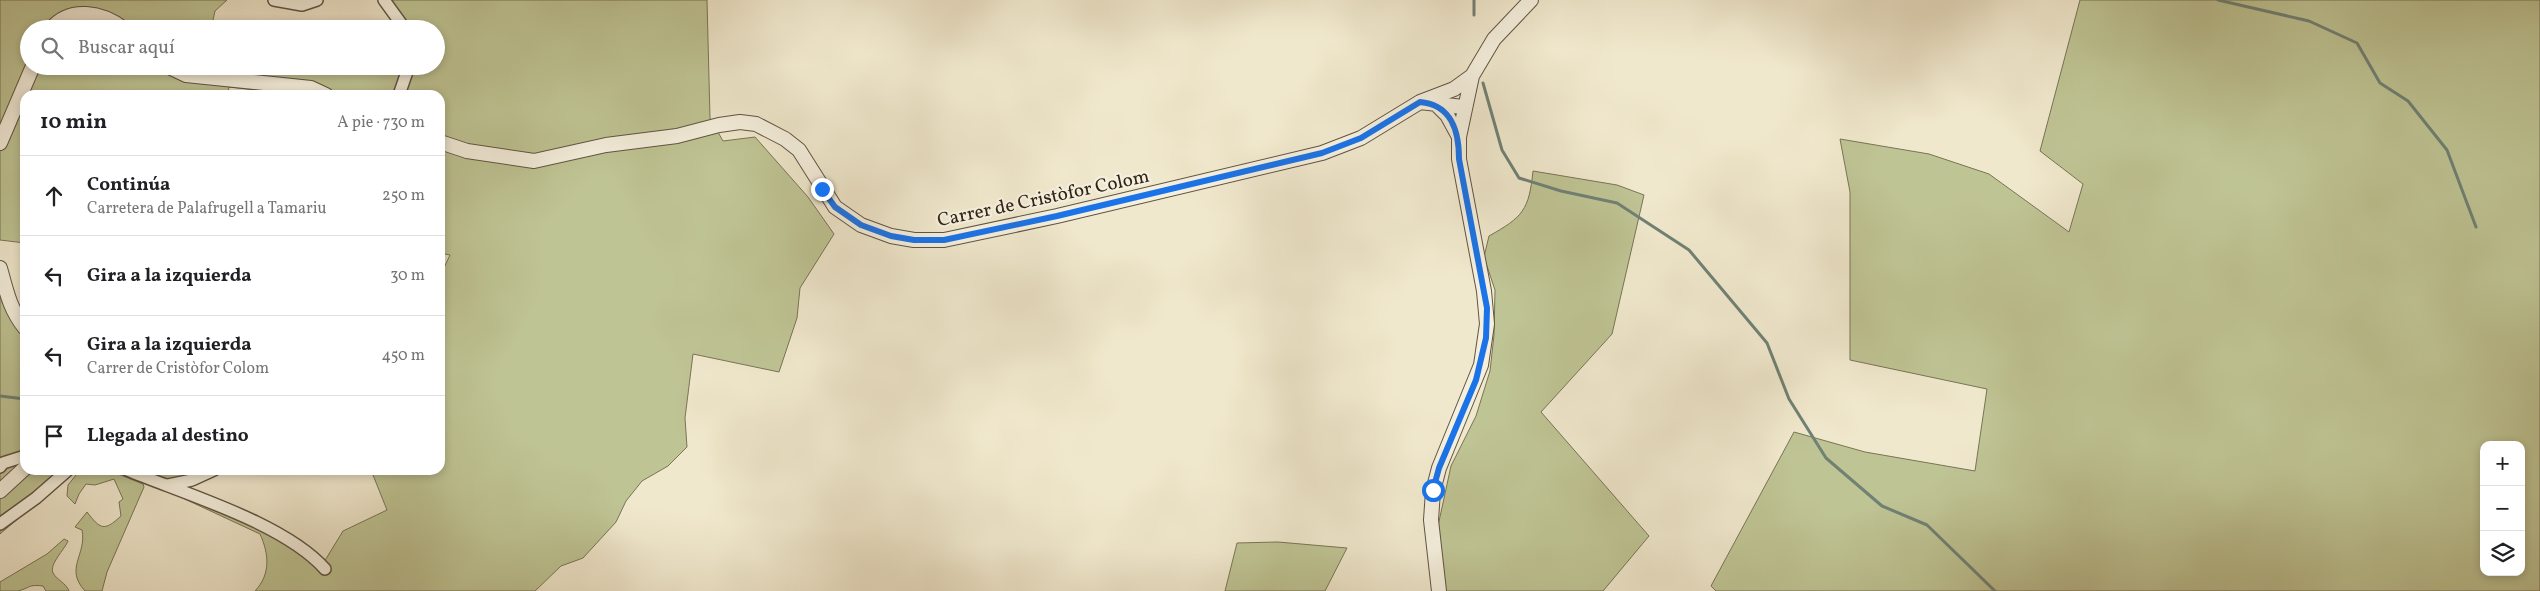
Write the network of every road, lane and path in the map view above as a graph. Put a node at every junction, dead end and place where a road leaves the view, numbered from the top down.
1 (274, 0) edge
2 (317, 0) edge
3 (384, 0) edge
4 (1531, 0) edge
5 (60, 20) edge
6 (106, 20) edge
7 (398, 20) edge
8 (29, 75) edge
9 (195, 75) edge
10 (406, 75) edge
11 (1472, 76) junction
12 (23, 90) edge
13 (315, 90) edge
14 (401, 90) edge
15 (20, 96) edge
16 (1437, 100) junction
17 (1464, 104) junction
18 (1459, 137) junction
19 (0, 142) edge
20 (445, 144) edge
21 (0, 268) edge
22 (20, 322) edge
23 (20, 458) edge
24 (1, 464) edge
25 (20, 473) edge
26 (62, 475) edge
27 (139, 475) edge
28 (203, 475) edge
29 (166, 486) junction
30 (0, 491) edge
31 (1, 524) edge
32 (325, 569) dead end
33 (1439, 591) edge

1 - 2 street
3 - 7 street
4 - 11 street
5 - 6 street
8 - 12 street
9 - 13 street
10 - 14 street
11 - 16 street, Carrer de Cristòfor Colom
11 - 17 street
15 - 19 street
16 - 17 street
16 - 18 street
16 - 20 street, Carrer de Cristòfor Colom
17 - 18 street
18 - 33 street
21 - 22 street
23 - 24 street
25 - 30 street
26 - 31 street
27 - 29 street
28 - 29 street
29 - 32 street

